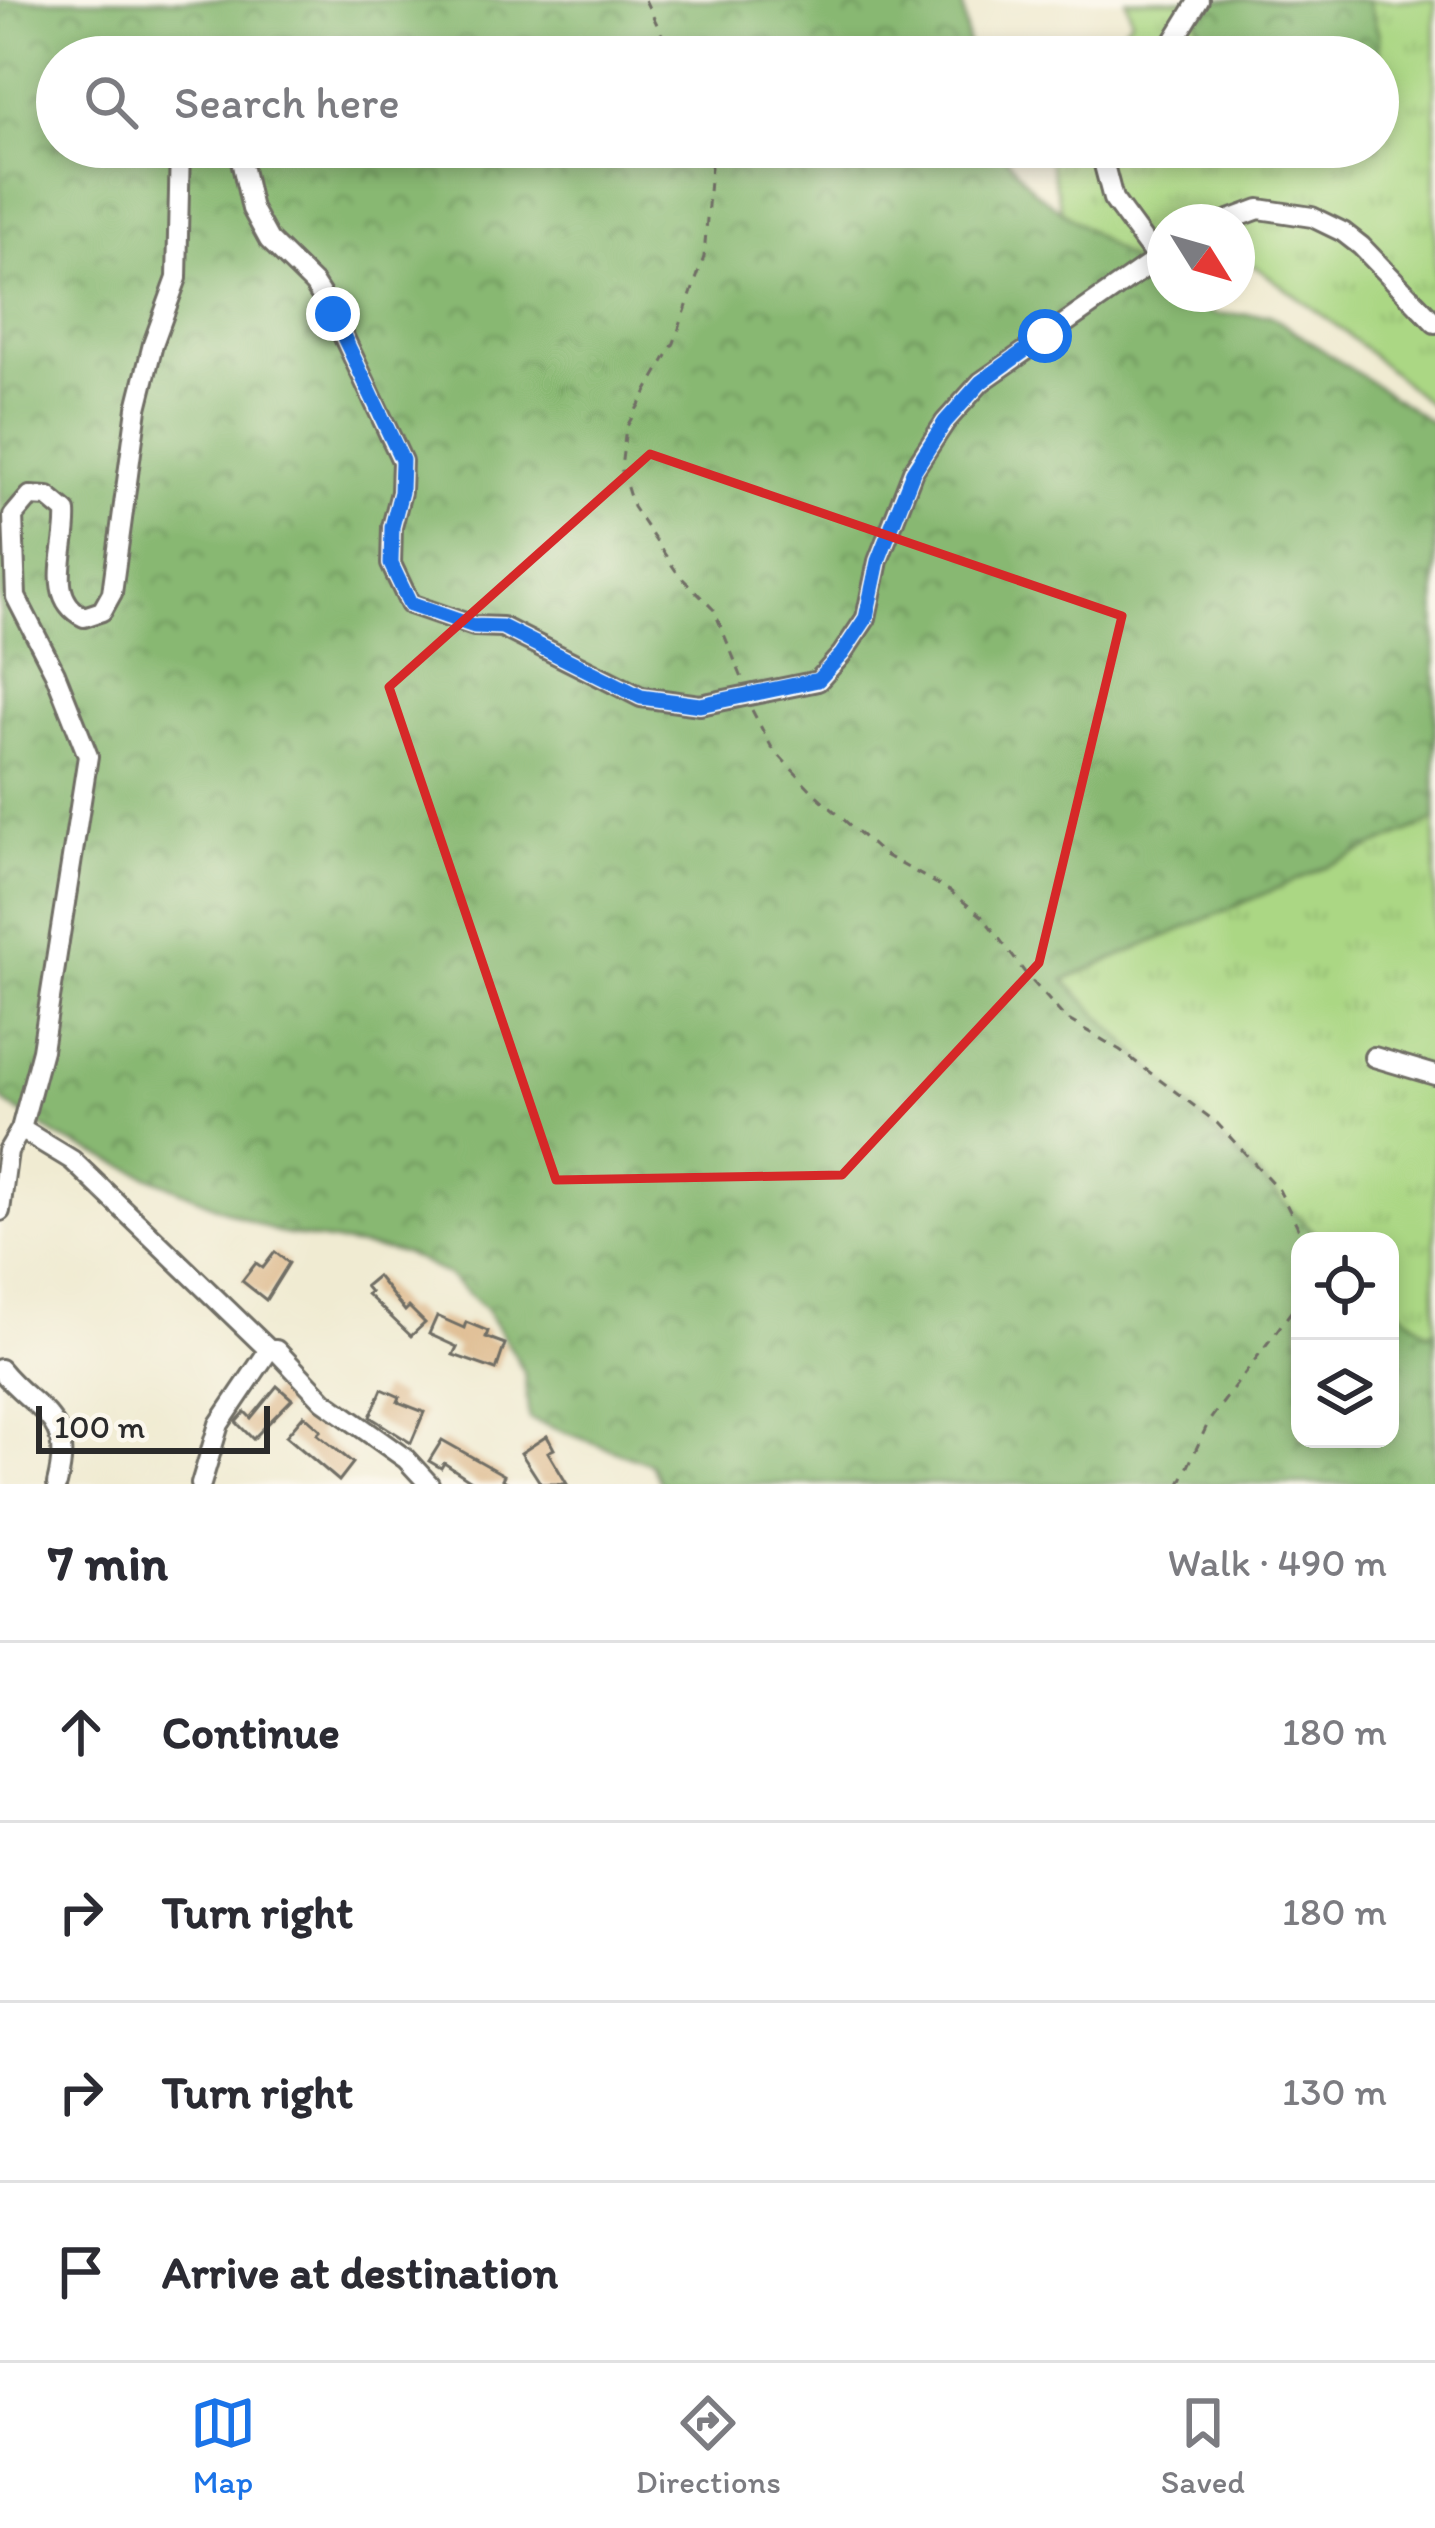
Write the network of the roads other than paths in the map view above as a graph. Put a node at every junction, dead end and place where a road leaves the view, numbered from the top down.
1 (1198, 0) edge
2 (1177, 36) edge
3 (180, 168) edge
4 (242, 168) edge
5 (1104, 168) edge
6 (1255, 210) edge
7 (1147, 239) edge
8 (1147, 266) edge
9 (1435, 323) edge
10 (1373, 1057) dead end
11 (1435, 1075) edge
12 (21, 1130) junction
13 (0, 1211) edge
14 (269, 1350) junction
15 (0, 1369) edge
16 (56, 1484) edge
17 (201, 1484) edge
18 (429, 1484) edge

1 - 2 street
3 - 12 street
4 - 8 street
5 - 7 street
6 - 9 street
10 - 11 street
12 - 13 street
12 - 14 street
14 - 17 street
14 - 18 street
15 - 16 street

